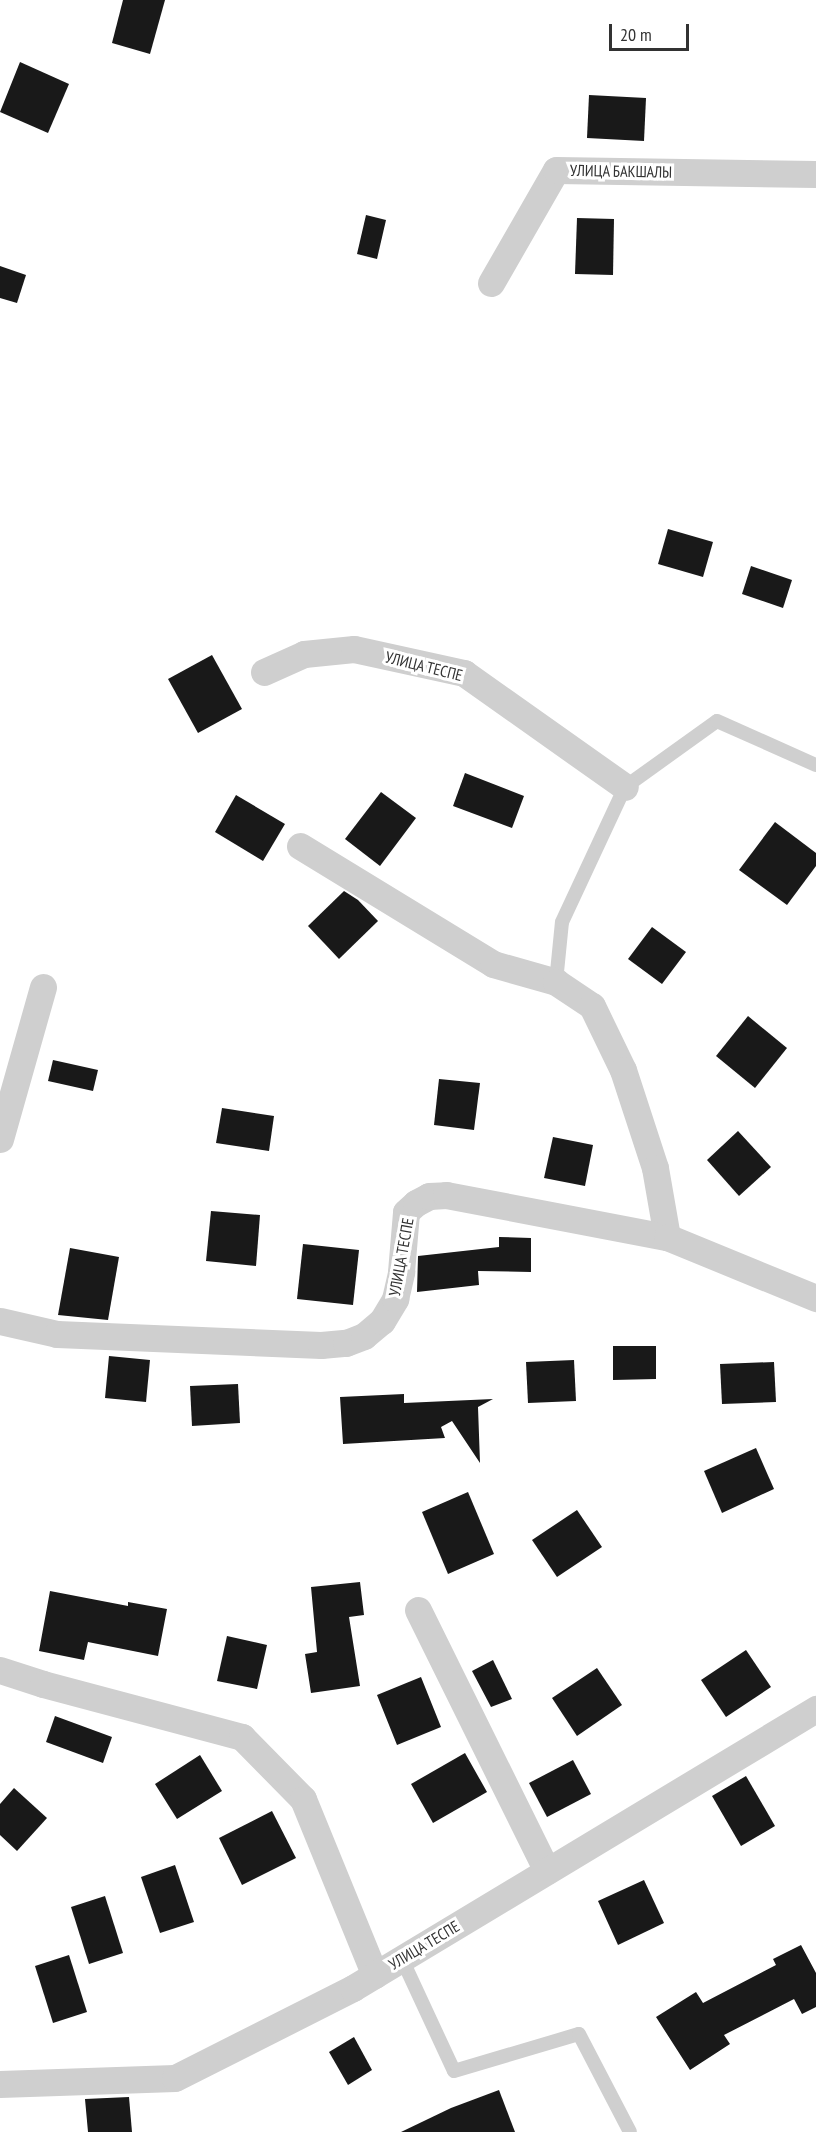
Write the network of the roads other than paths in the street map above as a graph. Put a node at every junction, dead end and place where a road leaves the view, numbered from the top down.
1 (816, 174) edge
2 (491, 283) dead end
3 (264, 672) dead end
4 (816, 765) edge
5 (625, 787) junction
6 (300, 846) dead end
7 (556, 982) junction
8 (43, 987) dead end
9 (0, 1139) edge
10 (668, 1237) junction
11 (816, 1298) edge
12 (0, 1321) edge
13 (418, 1610) dead end
14 (0, 1670) edge
15 (816, 1709) edge
16 (547, 1871) junction
17 (402, 1959) junction
18 (375, 1975) junction
19 (0, 2084) edge
20 (630, 2132) edge

1 - 2 street, УЛИЦА БАКШАЛЫ
3 - 5 street, УЛИЦА ТЕСПЕ
4 - 5 lane
5 - 7 lane
6 - 7 street
7 - 10 street
8 - 9 street
10 - 11 street, УЛИЦА ТЕСПЕ
10 - 12 street, УЛИЦА ТЕСПЕ
13 - 16 street
14 - 18 street
15 - 16 street, УЛИЦА ТЕСПЕ
16 - 17 street, УЛИЦА ТЕСПЕ
17 - 18 street, УЛИЦА ТЕСПЕ
17 - 20 lane
18 - 19 street, УЛИЦА ТЕСПЕ

